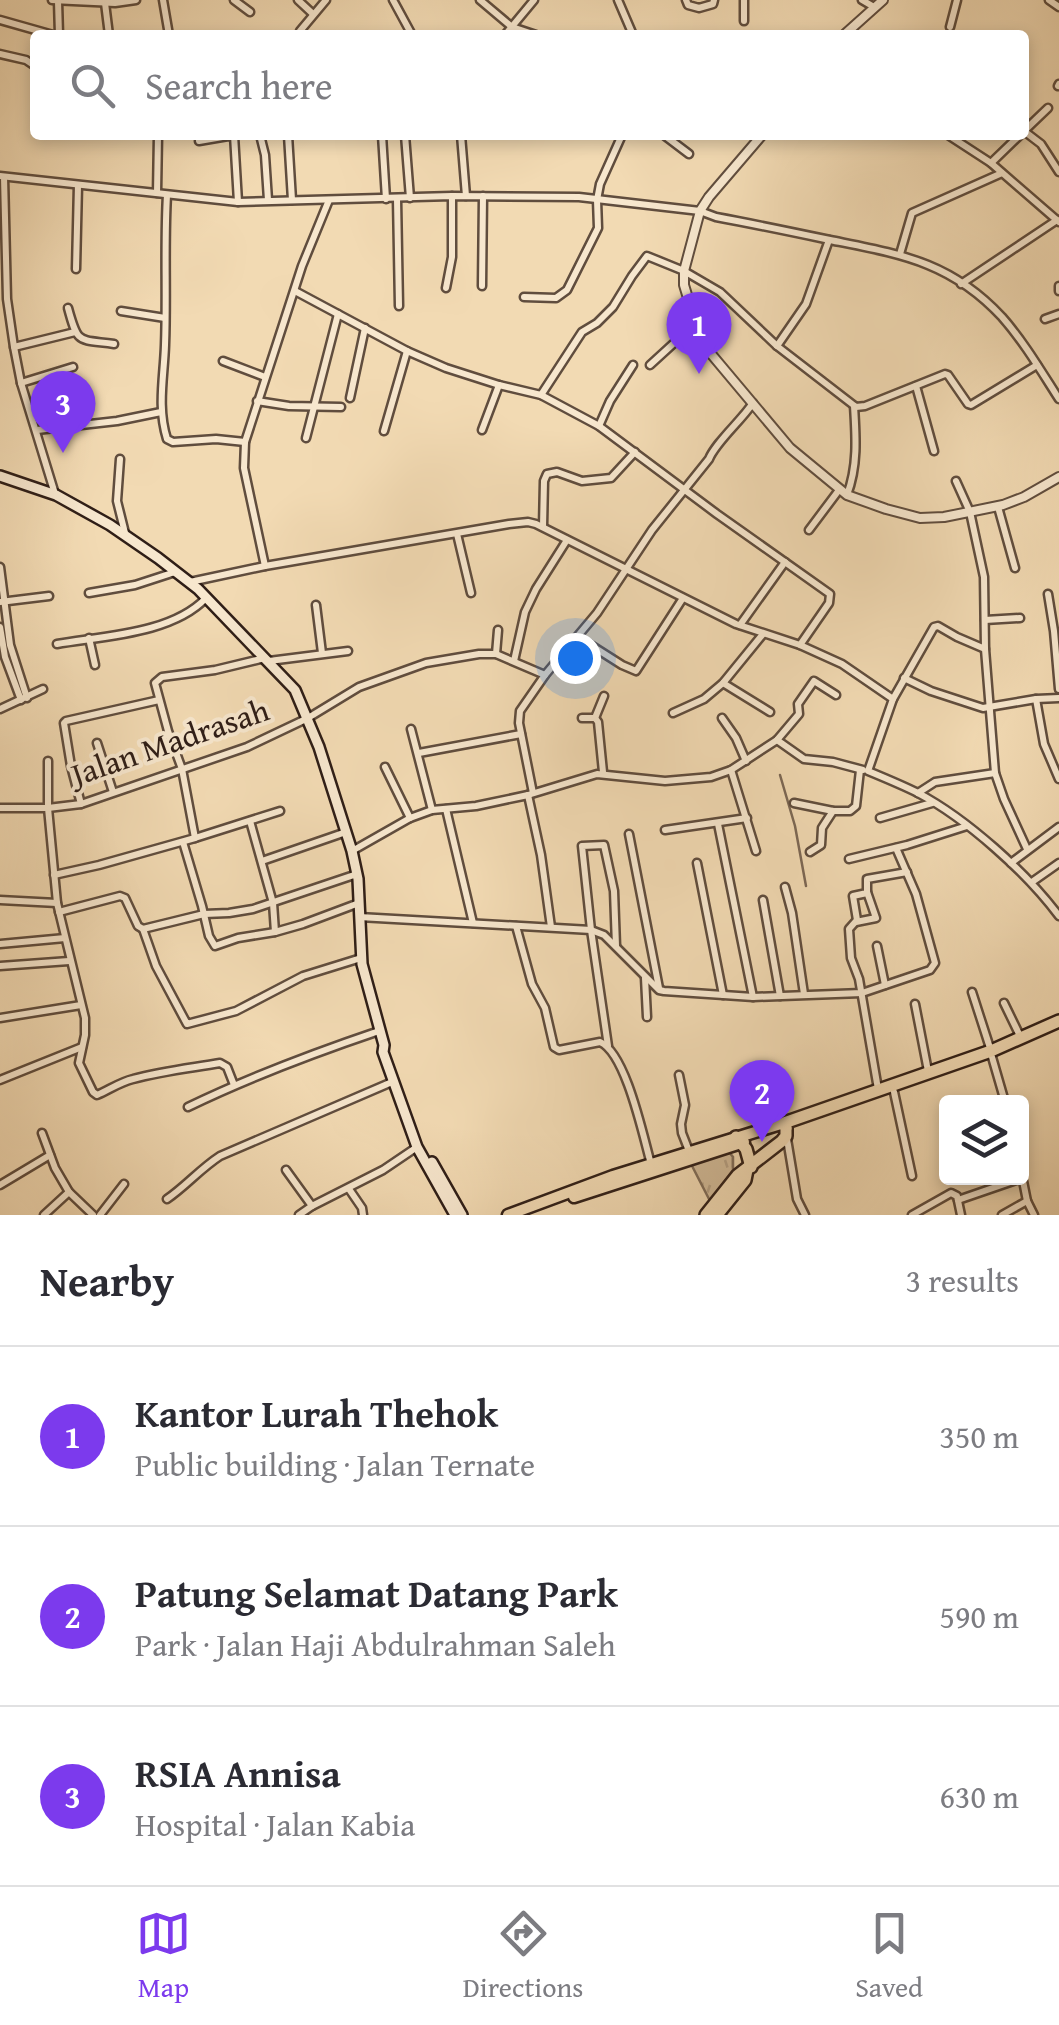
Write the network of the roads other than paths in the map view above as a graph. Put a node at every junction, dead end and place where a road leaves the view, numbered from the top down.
1 (56, 0) edge
2 (136, 0) edge
3 (163, 0) edge
4 (234, 0) edge
5 (298, 0) edge
6 (326, 0) edge
7 (394, 0) edge
8 (480, 0) edge
9 (534, 0) edge
10 (618, 0) edge
11 (686, 0) edge
12 (714, 0) edge
13 (744, 0) edge
14 (862, 0) edge
15 (883, 0) edge
16 (957, 0) edge
17 (1050, 0) edge
18 (115, 1) edge
19 (105, 2) junction
20 (874, 7) junction
21 (1059, 7) edge
22 (250, 12) dead end
23 (313, 14) junction
24 (0, 20) edge
25 (744, 21) dead end
26 (512, 27) junction
27 (950, 27) dead end
28 (37, 30) edge
29 (56, 30) edge
30 (108, 30) edge
31 (168, 30) edge
32 (301, 30) edge
33 (409, 30) edge
34 (510, 30) edge
35 (521, 30) edge
36 (632, 30) edge
37 (849, 30) edge
38 (0, 54) edge
39 (30, 63) edge
40 (1048, 108) dead end
41 (1029, 126) edge
42 (1029, 135) edge
43 (158, 140) edge
44 (206, 140) edge
45 (234, 140) edge
46 (261, 140) edge
47 (289, 140) edge
48 (382, 140) edge
49 (405, 140) edge
50 (461, 140) edge
51 (620, 140) edge
52 (671, 140) edge
53 (756, 140) edge
54 (956, 140) edge
55 (1015, 140) edge
56 (200, 141) dead end
57 (689, 154) dead end
58 (990, 163) junction
59 (1059, 172) edge
60 (1002, 173) junction
61 (2, 176) edge
62 (78, 184) junction
63 (156, 193) junction
64 (167, 195) junction
65 (452, 196) junction
66 (466, 196) junction
67 (483, 196) junction
68 (410, 198) junction
69 (386, 199) junction
70 (397, 199) junction
71 (268, 200) junction
72 (292, 200) junction
73 (329, 200) junction
74 (596, 200) junction
75 (238, 202) junction
76 (700, 212) junction
77 (1058, 220) edge
78 (829, 240) junction
79 (3, 242) edge
80 (900, 254) junction
81 (76, 269) dead end
82 (684, 272) junction
83 (961, 284) junction
84 (482, 286) dead end
85 (446, 288) dead end
86 (294, 291) junction
87 (524, 297) dead end
88 (3, 299) edge
89 (398, 306) dead end
90 (68, 308) dead end
91 (121, 312) dead end
92 (338, 314) junction
93 (1059, 314) edge
94 (165, 318) junction
95 (1045, 319) dead end
96 (697, 322) junction
97 (364, 328) junction
98 (74, 332) junction
99 (114, 344) dead end
100 (777, 346) junction
101 (14, 347) junction
102 (407, 351) junction
103 (223, 362) dead end
104 (634, 365) dead end
105 (650, 365) dead end
106 (1038, 365) junction
107 (73, 367) dead end
108 (266, 376) junction
109 (21, 384) junction
110 (499, 385) junction
111 (916, 386) junction
112 (541, 395) junction
113 (350, 398) dead end
114 (1059, 398) edge
115 (257, 401) junction
116 (753, 403) junction
117 (341, 406) dead end
118 (854, 406) junction
119 (313, 407) junction
120 (160, 412) junction
121 (599, 426) junction
122 (37, 430) junction
123 (482, 430) dead end
124 (384, 431) dead end
125 (306, 438) dead end
126 (245, 442) junction
127 (934, 451) dead end
128 (635, 452) junction
129 (120, 459) dead end
130 (0, 476) edge
131 (1058, 478) edge
132 (956, 481) dead end
133 (684, 489) junction
134 (843, 493) junction
135 (56, 495) junction
136 (998, 506) junction
137 (970, 512) junction
138 (543, 528) junction
139 (809, 530) dead end
140 (457, 534) junction
141 (125, 535) junction
142 (567, 539) junction
143 (785, 562) junction
144 (265, 566) junction
145 (1016, 568) dead end
146 (624, 569) junction
147 (0, 570) edge
148 (176, 571) junction
149 (190, 582) junction
150 (89, 593) dead end
151 (471, 593) dead end
152 (1048, 594) dead end
153 (49, 596) dead end
154 (206, 598) junction
155 (683, 598) junction
156 (2, 601) edge
157 (316, 605) dead end
158 (1020, 618) dead end
159 (985, 620) junction
160 (740, 626) junction
161 (0, 627) edge
162 (498, 630) dead end
163 (763, 634) junction
164 (578, 637) junction
165 (89, 638) junction
166 (57, 644) dead end
167 (800, 645) junction
168 (985, 649) junction
169 (348, 651) dead end
170 (322, 654) junction
171 (496, 654) junction
172 (6, 657) edge
173 (266, 660) junction
174 (514, 661) junction
175 (95, 666) dead end
176 (546, 675) junction
177 (904, 678) junction
178 (723, 684) junction
179 (44, 690) dead end
180 (1059, 690) edge
181 (836, 695) dead end
182 (604, 696) dead end
183 (1059, 698) edge
184 (24, 699) junction
185 (704, 699) junction
186 (893, 699) junction
187 (1036, 699) junction
188 (160, 700) junction
189 (989, 708) junction
190 (0, 710) edge
191 (712, 710) dead end
192 (770, 712) dead end
193 (672, 713) dead end
194 (308, 718) junction
195 (582, 718) dead end
196 (595, 718) junction
197 (722, 718) dead end
198 (412, 729) dead end
199 (521, 734) junction
200 (777, 740) junction
201 (97, 743) dead end
202 (419, 753) junction
203 (746, 760) junction
204 (48, 761) dead end
205 (385, 767) dead end
206 (182, 769) junction
207 (730, 770) junction
208 (864, 770) junction
209 (603, 772) junction
210 (994, 773) junction
211 (1059, 778) edge
212 (113, 792) junction
213 (918, 793) junction
214 (530, 794) junction
215 (794, 802) dead end
216 (934, 803) junction
217 (81, 804) junction
218 (0, 808) edge
219 (48, 808) junction
220 (446, 808) junction
221 (280, 810) dead end
222 (432, 810) junction
223 (832, 811) junction
224 (410, 818) junction
225 (747, 818) junction
226 (880, 818) dead end
227 (250, 821) junction
228 (718, 824) junction
229 (967, 826) junction
230 (1059, 827) edge
231 (666, 830) dead end
232 (346, 832) junction
233 (629, 834) dead end
234 (196, 838) junction
235 (183, 842) junction
236 (896, 848) junction
237 (1028, 848) junction
238 (352, 851) junction
239 (756, 851) dead end
240 (810, 852) dead end
241 (849, 859) dead end
242 (262, 862) junction
243 (697, 862) dead end
244 (1010, 863) junction
245 (1059, 864) edge
246 (907, 872) junction
247 (54, 874) junction
248 (357, 874) junction
249 (1032, 882) junction
250 (785, 887) dead end
251 (867, 892) junction
252 (0, 900) edge
253 (763, 900) dead end
254 (273, 903) junction
255 (360, 903) junction
256 (58, 908) junction
257 (204, 914) junction
258 (1059, 916) edge
259 (359, 917) junction
260 (856, 922) junction
261 (474, 924) junction
262 (516, 926) junction
263 (551, 927) junction
264 (143, 929) junction
265 (591, 930) junction
266 (275, 932) junction
267 (65, 938) junction
268 (0, 944) edge
269 (877, 946) dead end
270 (616, 947) junction
271 (362, 958) junction
272 (70, 961) junction
273 (0, 966) edge
274 (645, 976) junction
275 (886, 985) junction
276 (659, 990) junction
277 (972, 992) dead end
278 (862, 993) junction
279 (804, 994) junction
280 (722, 995) junction
281 (780, 996) junction
282 (753, 997) junction
283 (1004, 1003) dead end
284 (915, 1004) dead end
285 (81, 1006) junction
286 (646, 1017) dead end
287 (0, 1018) edge
288 (1059, 1020) edge
289 (1059, 1028) edge
290 (379, 1031) junction
291 (1022, 1039) junction
292 (384, 1045) junction
293 (608, 1046) junction
294 (82, 1047) junction
295 (992, 1054) junction
296 (929, 1072) junction
297 (679, 1075) dead end
298 (0, 1080) edge
299 (392, 1082) junction
300 (234, 1085) junction
301 (878, 1090) junction
302 (894, 1092) junction
303 (1004, 1095) edge
304 (188, 1108) dead end
305 (785, 1129) junction
306 (42, 1133) dead end
307 (739, 1140) junction
308 (417, 1147) junction
309 (690, 1151) junction
310 (50, 1155) junction
311 (652, 1164) junction
312 (749, 1168) junction
313 (286, 1170) dead end
314 (912, 1176) dead end
315 (124, 1184) dead end
316 (0, 1185) edge
317 (1000, 1185) edge
318 (1023, 1185) edge
319 (349, 1189) junction
320 (69, 1192) junction
321 (167, 1199) dead end
322 (958, 1200) junction
323 (1026, 1201) junction
324 (312, 1206) junction
325 (44, 1215) edge
326 (97, 1215) edge
327 (299, 1215) edge
328 (362, 1215) edge
329 (459, 1215) edge
330 (508, 1215) edge
331 (527, 1215) edge
332 (706, 1215) edge
333 (718, 1215) edge
334 (806, 1215) edge
335 (912, 1215) edge
336 (961, 1215) edge
337 (1002, 1215) edge
338 (1034, 1215) edge

1 - 19 street
1 - 29 street
2 - 18 street
3 - 31 street
4 - 22 street
5 - 23 street
6 - 23 street
7 - 33 street
8 - 26 street
9 - 26 street
10 - 36 street
11 - 12 street
13 - 25 street
14 - 20 street
15 - 20 street
16 - 27 street
17 - 21 street
18 - 19 street
19 - 30 street
20 - 37 street
23 - 32 street
24 - 28 street
26 - 34 street
26 - 35 street
38 - 39 street
40 - 41 street
42 - 59 street
43 - 63 street
44 - 56 street
45 - 75 street
46 - 71 street
47 - 72 street
48 - 69 street
49 - 68 street
50 - 66 street
51 - 74 street
52 - 57 street
53 - 76 street
54 - 58 street
55 - 58 street
58 - 60 street
60 - 77 street
60 - 80 street
61 - 62 street
61 - 79 street
62 - 63 street
62 - 81 street
63 - 64 street
64 - 75 street
64 - 94 street
65 - 66 street
65 - 68 street
65 - 85 street
66 - 67 street
67 - 74 street
67 - 84 street
68 - 70 street
69 - 70 street
69 - 73 street
70 - 89 street
71 - 72 street
71 - 75 street
72 - 73 street
73 - 86 street
74 - 76 street
74 - 87 street
76 - 78 street
76 - 82 street
77 - 83 street
78 - 80 street
78 - 100 street
79 - 88 street
80 - 83 street
82 - 96 street
82 - 100 street
82 - 112 street
83 - 106 street
86 - 92 street
86 - 108 street
88 - 101 street
90 - 98 street
91 - 94 street
92 - 97 street
92 - 119 street
93 - 95 street
94 - 120 street
96 - 105 street
96 - 116 street
97 - 102 street
97 - 113 street
98 - 99 street
98 - 101 street
100 - 118 street
101 - 109 street
102 - 110 street
102 - 124 street
103 - 108 street
104 - 121 street
106 - 111 street
106 - 114 street
107 - 109 street
108 - 115 street
109 - 122 street
110 - 112 street
110 - 123 street
111 - 118 street
111 - 127 street
112 - 121 street
115 - 119 street
115 - 126 street
116 - 133 street
116 - 134 street
117 - 119 street
118 - 134 street
119 - 125 street
120 - 122 street
120 - 126 street
121 - 128 street
122 - 135 street
126 - 144 street
128 - 133 street
128 - 138 street
129 - 141 street
130 - 135 main road
131 - 136 street
132 - 137 street
133 - 143 street
133 - 146 street
134 - 137 street
134 - 139 street
135 - 141 main road
136 - 137 street
136 - 145 street
137 - 159 street
138 - 140 street
138 - 142 street
140 - 144 street
140 - 151 street
141 - 148 main road
142 - 146 street
142 - 174 street
143 - 160 street
143 - 167 street
144 - 149 street
146 - 155 street
146 - 164 street
147 - 156 street
148 - 149 main road
148 - 150 street
149 - 154 main road
152 - 180 street
153 - 156 street
154 - 165 street
154 - 173 main road
155 - 160 street
155 - 164 street
156 - 172 street
157 - 170 street
158 - 159 street
159 - 168 street
160 - 163 street
161 - 172 street
162 - 171 street
163 - 167 street
163 - 178 street
164 - 176 street
165 - 166 street
165 - 175 street
167 - 186 street
168 - 177 street
168 - 189 street
169 - 170 street
170 - 173 street
171 - 174 street
171 - 194 street, Jalan Madrasah
172 - 184 street
173 - 188 street
173 - 194 main road
174 - 176 street
176 - 199 street
177 - 186 street
177 - 189 street
178 - 185 street
178 - 192 street
179 - 184 street
181 - 200 street
182 - 196 street
183 - 187 street
184 - 190 street
185 - 191 street
185 - 193 street
186 - 208 street
187 - 189 street
187 - 211 street
188 - 206 street
188 - 217 street
189 - 210 street
194 - 206 street, Jalan Madrasah
194 - 232 main road
195 - 196 street
196 - 209 street
197 - 203 street
198 - 202 street
199 - 202 street
199 - 214 street
200 - 203 street
200 - 208 street
201 - 212 street
202 - 222 street
203 - 207 street
204 - 219 street
205 - 224 street
206 - 212 street, Jalan Madrasah
206 - 234 street
207 - 209 street
207 - 225 street
208 - 213 street
208 - 223 street
209 - 214 street
210 - 213 street
210 - 237 street
212 - 217 street, Jalan Madrasah
213 - 216 street
214 - 220 street
214 - 263 street
215 - 223 street
216 - 226 street
216 - 229 street
217 - 219 street, Jalan Madrasah
218 - 219 street, Jalan Madrasah
219 - 247 street
220 - 222 street
220 - 261 street
221 - 227 street
222 - 224 street
223 - 240 street
224 - 238 street
225 - 228 street
225 - 239 street
227 - 234 street
227 - 242 street
228 - 231 street
228 - 282 street
229 - 236 street
229 - 244 street
230 - 237 street
232 - 238 main road
232 - 242 street
233 - 276 street
234 - 235 street
235 - 247 street
235 - 257 street
236 - 241 street
236 - 246 street
237 - 244 street
238 - 248 main road
242 - 254 street
243 - 280 street
244 - 249 street
245 - 249 street
246 - 251 street
246 - 275 street
247 - 256 street
248 - 254 street
248 - 255 main road
249 - 258 street
250 - 279 street
251 - 260 street
251 - 260 street
252 - 256 street
253 - 281 street
254 - 257 street
254 - 266 street
255 - 259 main road
255 - 266 street
256 - 264 street
256 - 267 street
257 - 264 street
257 - 266 street
259 - 261 street
259 - 271 main road
260 - 278 street
261 - 262 street
262 - 263 street
262 - 293 street
263 - 265 street
264 - 271 street
265 - 270 street
265 - 270 street
265 - 293 street
267 - 268 street
267 - 272 street
269 - 275 street
270 - 274 street
271 - 290 main road
272 - 273 street
272 - 285 street
274 - 276 street
274 - 286 street
275 - 278 street
276 - 280 street
277 - 295 street
278 - 279 street
278 - 301 street
279 - 281 street
280 - 282 street
281 - 282 street
283 - 291 street
284 - 296 street
285 - 287 street
285 - 294 street
288 - 291 highway
289 - 295 highway
290 - 292 main road
290 - 300 street
291 - 295 highway
292 - 299 main road
292 - 329 main road
293 - 311 street
294 - 298 street
294 - 300 street
295 - 296 highway
295 - 302 highway
295 - 303 street
296 - 301 highway
297 - 309 street
299 - 308 main road
299 - 321 street
300 - 304 street
301 - 305 highway
302 - 305 highway
302 - 314 street
305 - 307 main road
305 - 312 highway
305 - 334 street
306 - 310 street
307 - 309 main road
307 - 312 highway
307 - 331 main road
308 - 319 street
308 - 329 main road
309 - 311 main road
310 - 316 street
310 - 320 street
311 - 330 main road
312 - 332 highway
312 - 333 highway
313 - 324 street
315 - 326 street
317 - 322 street
318 - 323 street
319 - 324 street
319 - 328 street
320 - 325 street
320 - 326 street
322 - 335 street
322 - 336 street
323 - 337 street
323 - 338 street
324 - 327 street

